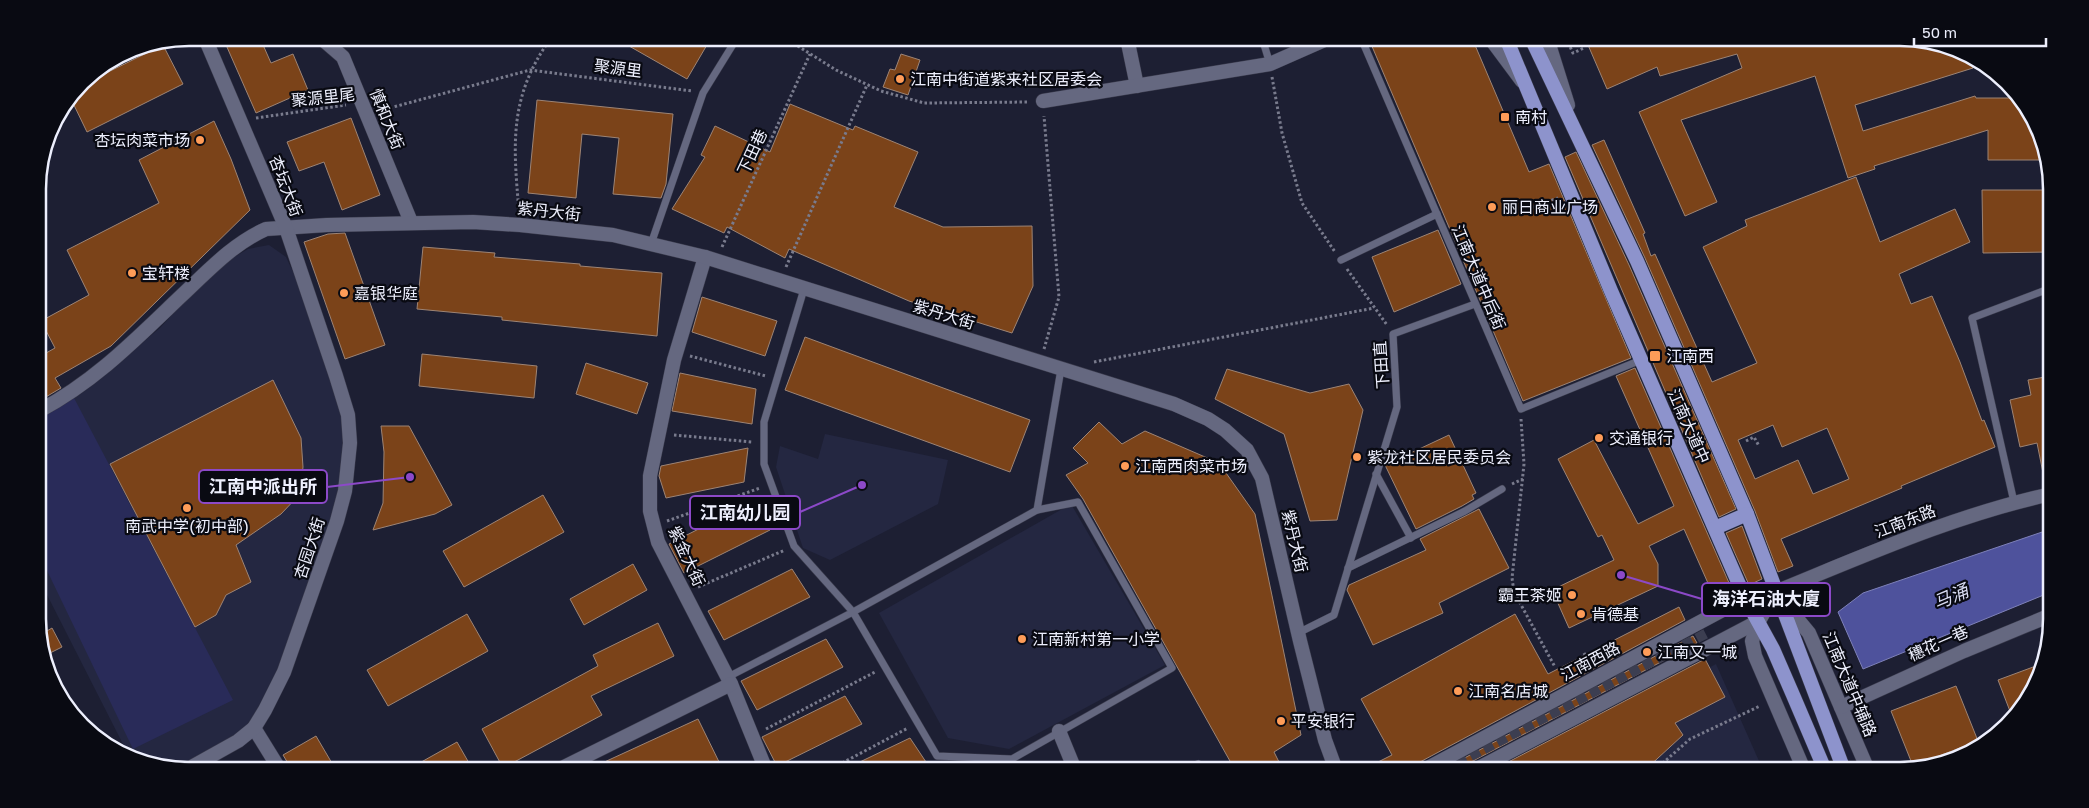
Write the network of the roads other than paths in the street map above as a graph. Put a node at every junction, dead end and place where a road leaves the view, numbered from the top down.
1 (1129, 46) edge
2 (1265, 46) edge
3 (1310, 46) edge
4 (1365, 46) edge
5 (1496, 46) edge
6 (1510, 46) edge
7 (1535, 46) edge
8 (1550, 46) edge
9 (209, 47) edge
10 (331, 47) edge
11 (732, 47) edge
12 (1270, 64) junction
13 (1136, 86) junction
14 (1528, 89) junction
15 (1043, 101) road end
16 (1575, 127) junction
17 (1437, 214) junction
18 (411, 222) junction
19 (286, 228) junction
20 (651, 244) junction
21 (710, 259) junction
22 (1341, 260) road end
23 (804, 289) junction
24 (2043, 291) edge
25 (1475, 304) junction
26 (1641, 360) junction
27 (1061, 369) junction
28 (46, 407) edge
29 (1376, 474) junction
30 (1502, 489) dead end
31 (2043, 496) edge
32 (2014, 502) junction
33 (1037, 510) junction
34 (1747, 514) junction
35 (1715, 528) junction
36 (1410, 538) junction
37 (1348, 568) junction
38 (1775, 592) junction
39 (1745, 598) junction
40 (853, 612) junction
41 (2043, 619) edge
42 (1759, 621) junction
43 (1298, 633) junction
44 (729, 681) junction
45 (1841, 707) junction
46 (254, 728) junction
47 (1059, 732) junction
48 (1857, 744) junction
49 (1837, 752) junction
50 (1071, 761) edge
51 (1333, 761) edge
52 (1440, 761) edge
53 (1492, 761) edge
54 (1799, 761) edge
55 (1821, 761) edge
56 (1841, 761) edge
57 (1864, 761) edge
58 (200, 762) edge
59 (275, 762) edge
60 (574, 762) edge
61 (763, 762) edge

1 - 13 street
2 - 12 lane
3 - 12 street
4 - 17 lane, 江南大道中后街
5 - 14 street
6 - 14 main road, 江南大道中
7 - 16 main road, 江南大道中
8 - 16 street
9 - 19 street, 杏坛大街
10 - 18 street, 慎和大街
11 - 20 lane
12 - 13 street
13 - 15 street
14 - 26 main road, 江南大道中
16 - 34 main road, 江南大道中
17 - 22 lane
17 - 25 lane, 江南大道中后街
18 - 19 street, 紫丹大街
18 - 20 street, 紫丹大街
19 - 28 street, 杏坛大街
19 - 46 street, 杏园大街
20 - 21 street, 紫丹大街
21 - 23 street, 紫丹大街
21 - 44 street, 紫金大街
23 - 27 street, 紫丹大街
23 - 40 lane
24 - 32 lane
25 - 26 lane, 江南大道中后街
25 - 29 lane, 下田直
26 - 35 main road, 江南大道中
27 - 33 lane
27 - 43 street, 紫丹大街
29 - 36 lane
29 - 37 lane, 下田直
30 - 36 lane
31 - 32 street, 江南东路
32 - 38 street, 江南东路
33 - 40 lane
33 - 47 lane
34 - 35 main road
34 - 38 main road, 江南大道中
35 - 39 main road, 江南大道中
36 - 37 lane
37 - 43 lane, 下田直
38 - 39 street, 江南西路
38 - 42 street
38 - 45 street, 江南大道中辅路
38 - 49 main road, 江南大道中
39 - 42 main road, 江南大道中
39 - 52 street, 江南西路
40 - 44 lane
40 - 47 lane
41 - 45 street, 穗花一巷
42 - 53 street
42 - 54 street
42 - 55 main road, 江南大道中
43 - 51 street, 紫丹大街
44 - 60 street
44 - 61 street, 紫金大街
45 - 48 street, 江南大道中辅路
46 - 58 street
46 - 59 street
47 - 50 street
48 - 49 street
48 - 57 street, 江南大道中辅路
49 - 56 main road, 江南大道中

